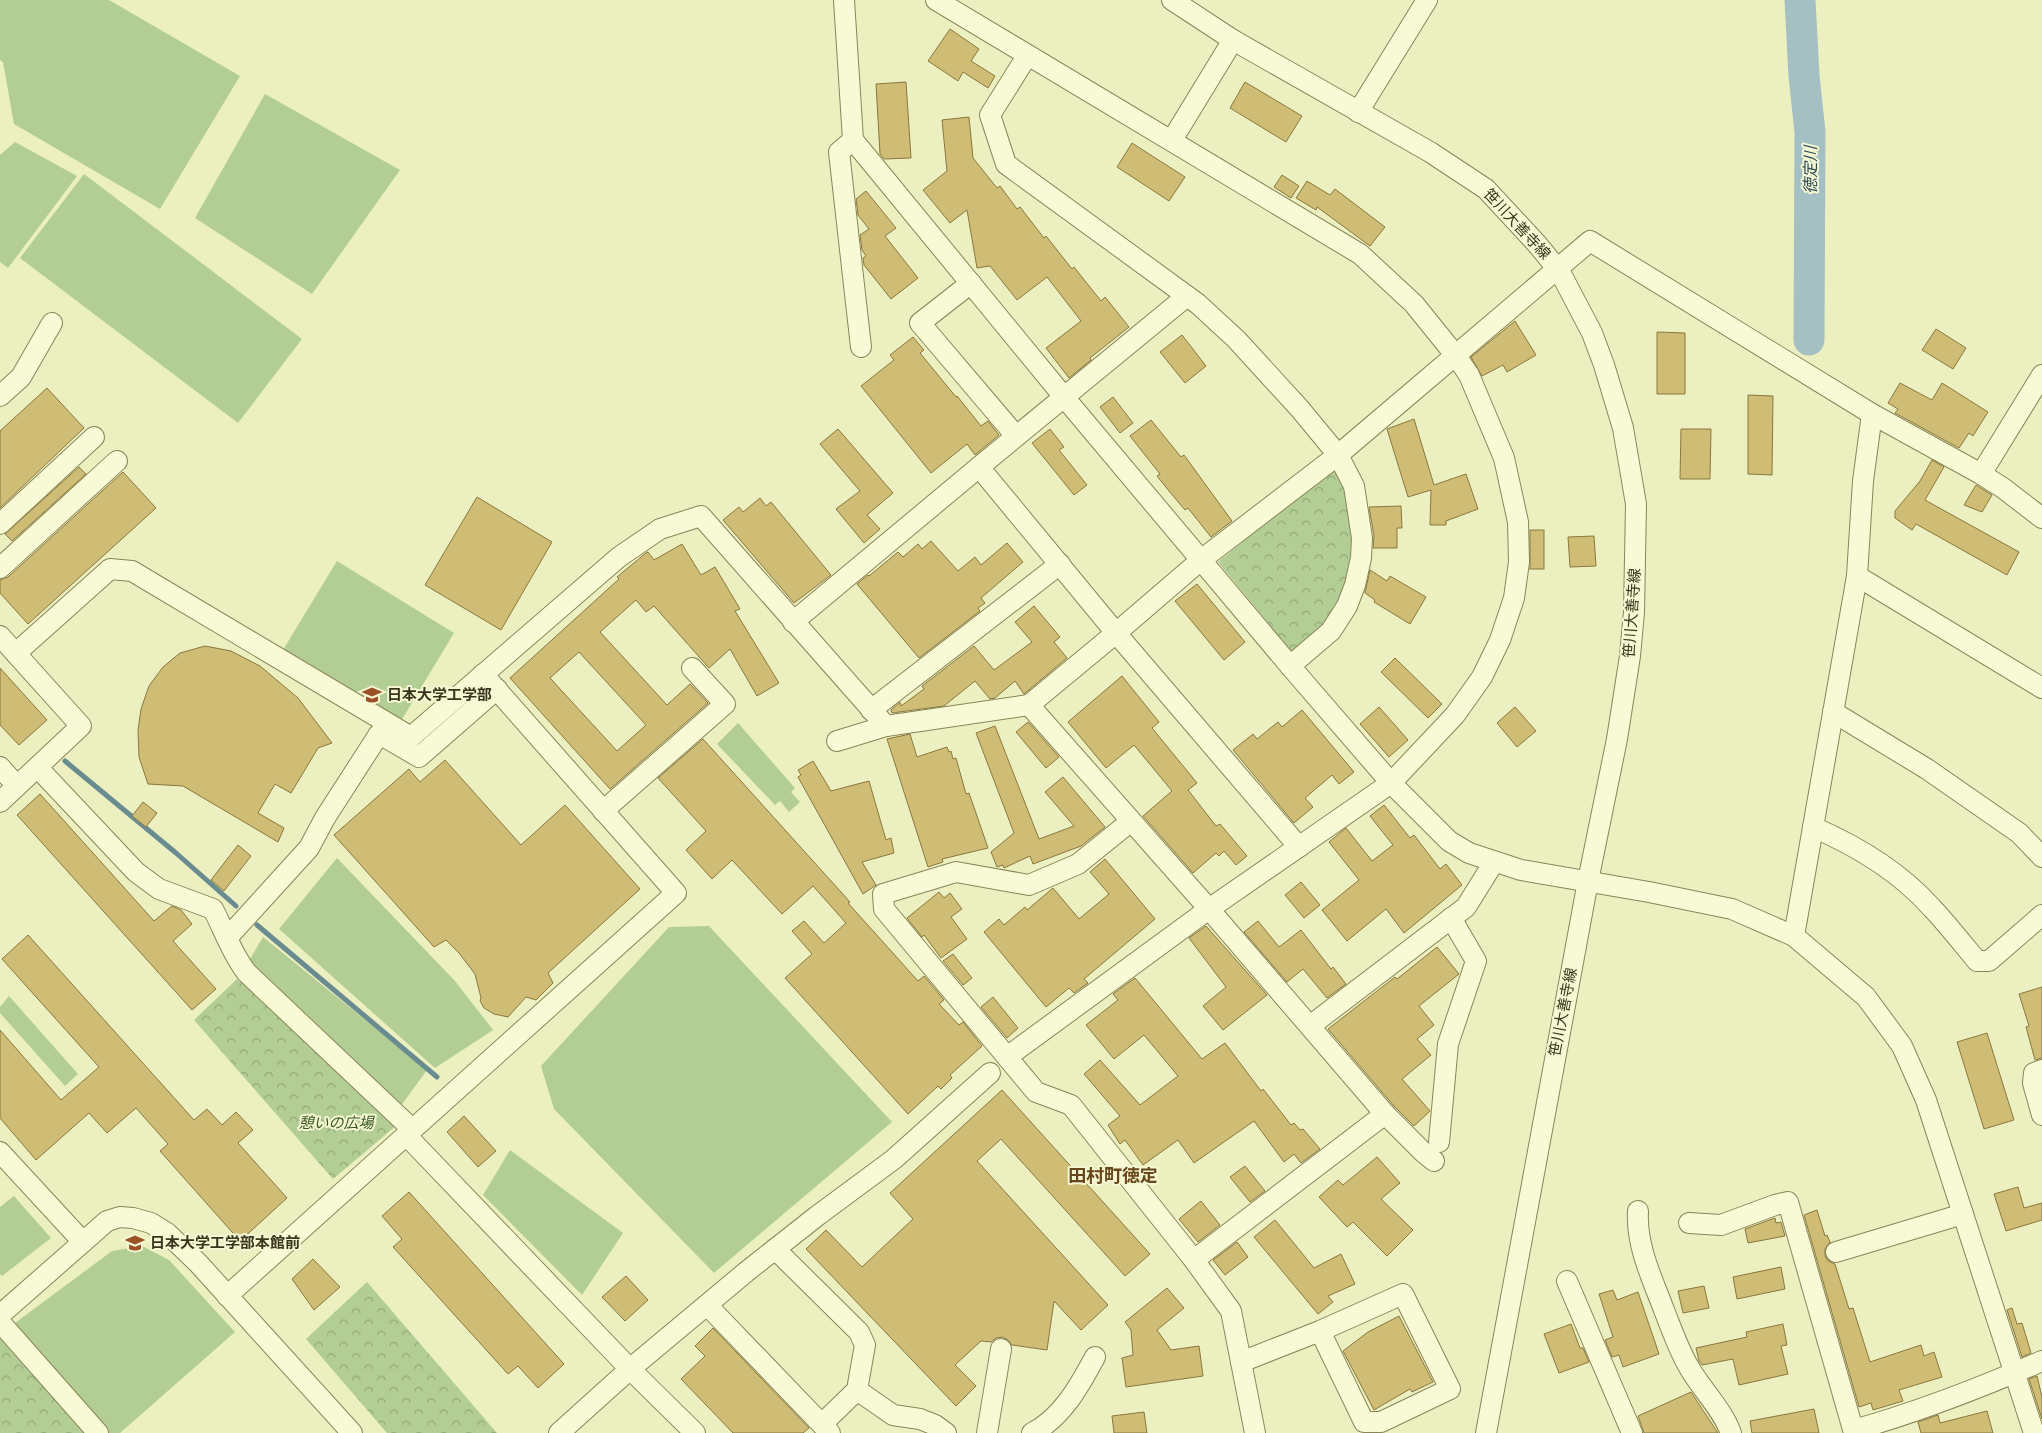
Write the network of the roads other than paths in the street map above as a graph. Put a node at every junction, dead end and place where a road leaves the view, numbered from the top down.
1 (844, 0) edge
2 (936, 0) edge
3 (1172, 0) edge
4 (1427, 0) edge
5 (1233, 40) junction
6 (1027, 56) junction
7 (1358, 112) junction
8 (853, 140) junction
9 (1172, 140) junction
10 (1557, 269) junction
11 (971, 283) junction
12 (1187, 296) junction
13 (52, 323) dead end
14 (861, 347) dead end
15 (1456, 356) junction
16 (2042, 375) edge
17 (0, 396) edge
18 (1064, 397) junction
19 (1872, 414) junction
20 (1016, 436) junction
21 (94, 437) dead end
22 (1338, 455) junction
23 (117, 461) dead end
24 (979, 466) junction
25 (1981, 474) junction
26 (2042, 518) edge
27 (0, 524) edge
28 (1202, 560) junction
29 (1060, 564) junction
30 (0, 568) edge
31 (1857, 576) junction
32 (793, 622) junction
33 (1116, 633) junction
34 (0, 636) edge
35 (16, 653) junction
36 (1290, 666) junction
37 (692, 668) dead end
38 (483, 674) junction
39 (2042, 688) edge
40 (497, 689) junction
41 (1029, 705) junction
42 (871, 710) junction
43 (1833, 712) junction
44 (359, 722) dead end
45 (886, 726) junction
46 (379, 734) junction
47 (837, 741) dead end
48 (0, 768) edge
49 (38, 768) junction
50 (1390, 782) junction
51 (17, 786) junction
52 (0, 802) edge
53 (603, 810) junction
54 (1130, 822) junction
55 (1813, 827) junction
56 (1299, 847) junction
57 (2042, 856) edge
58 (1494, 862) junction
59 (1588, 881) junction
60 (1210, 909) junction
61 (2042, 915) edge
62 (1451, 918) junction
63 (1794, 936) junction
64 (228, 937) junction
65 (1310, 1026) junction
66 (1007, 1057) junction
67 (2042, 1070) edge
68 (990, 1072) dead end
69 (1385, 1114) junction
70 (2042, 1115) edge
71 (409, 1132) junction
72 (0, 1152) edge
73 (1638, 1211) dead end
74 (1963, 1214) junction
75 (1689, 1223) dead end
76 (83, 1242) junction
77 (775, 1249) junction
78 (1836, 1252) dead end
79 (1194, 1260) junction
80 (1567, 1281) dead end
81 (227, 1296) junction
82 (707, 1305) junction
83 (0, 1315) edge
84 (0, 1322) edge
85 (1320, 1331) junction
86 (1001, 1349) dead end
87 (1095, 1357) dead end
88 (2042, 1361) edge
89 (1241, 1362) junction
90 (630, 1369) junction
91 (2015, 1373) junction
92 (857, 1390) junction
93 (826, 1428) edge
94 (1854, 1432) edge
95 (98, 1433) edge
96 (352, 1433) edge
97 (559, 1433) edge
98 (695, 1433) edge
99 (946, 1433) edge
100 (987, 1433) edge
101 (1032, 1433) edge
102 (1255, 1433) edge
103 (1486, 1433) edge
104 (1632, 1433) edge
105 (1731, 1433) edge
106 (2034, 1433) edge

1 - 8 street
2 - 6 street
3 - 5 street, 笹川大善寺線
4 - 7 street
5 - 7 street, 笹川大善寺線
5 - 9 street
6 - 9 street
6 - 12 street
7 - 10 street, 笹川大善寺線
8 - 11 street
8 - 14 street
9 - 15 street
10 - 15 street
10 - 19 street
10 - 59 street, 笹川大善寺線
11 - 18 street
11 - 20 street
12 - 18 street
12 - 22 street
13 - 17 street
15 - 22 street
15 - 50 street
16 - 25 street
18 - 20 street
18 - 28 street
19 - 25 street
19 - 31 street
20 - 24 street
21 - 27 street
22 - 28 street
22 - 36 street
23 - 30 street
24 - 29 street
24 - 32 street
25 - 26 street
28 - 33 street
28 - 36 street
29 - 33 street
29 - 42 street
31 - 39 street
31 - 43 street
32 - 38 street
32 - 42 street
33 - 41 street
33 - 56 street
34 - 35 street
35 - 38 street
35 - 49 street
36 - 50 street
37 - 53 street
38 - 40 street
40 - 46 street
40 - 53 street
41 - 45 street
41 - 54 street
42 - 45 street
43 - 55 street
43 - 57 street
44 - 46 street
45 - 47 street
46 - 64 street
48 - 51 street
49 - 51 street
49 - 64 street
50 - 56 street
50 - 58 street
51 - 52 street
53 - 71 street
54 - 60 street
54 - 66 street
55 - 61 street
55 - 63 street
56 - 60 street
58 - 59 street
58 - 62 street
59 - 63 street
59 - 103 street, 笹川大善寺線
60 - 65 street
60 - 66 street
62 - 65 street
62 - 69 street
63 - 74 street
64 - 71 street
65 - 69 street
66 - 79 street
67 - 70 street
68 - 77 street
69 - 79 street
71 - 81 street
71 - 90 street
72 - 76 street
73 - 105 street
74 - 78 street
74 - 91 street
75 - 94 street
76 - 81 street
76 - 83 street
77 - 82 street
77 - 92 street
79 - 89 street
80 - 104 street
81 - 96 street
82 - 90 street
82 - 93 street
84 - 95 street
85 - 85 street
85 - 89 street
86 - 100 street
87 - 101 street
88 - 91 street
89 - 102 street
90 - 97 street
90 - 98 street
91 - 94 street
91 - 106 street
92 - 93 street
92 - 99 street

